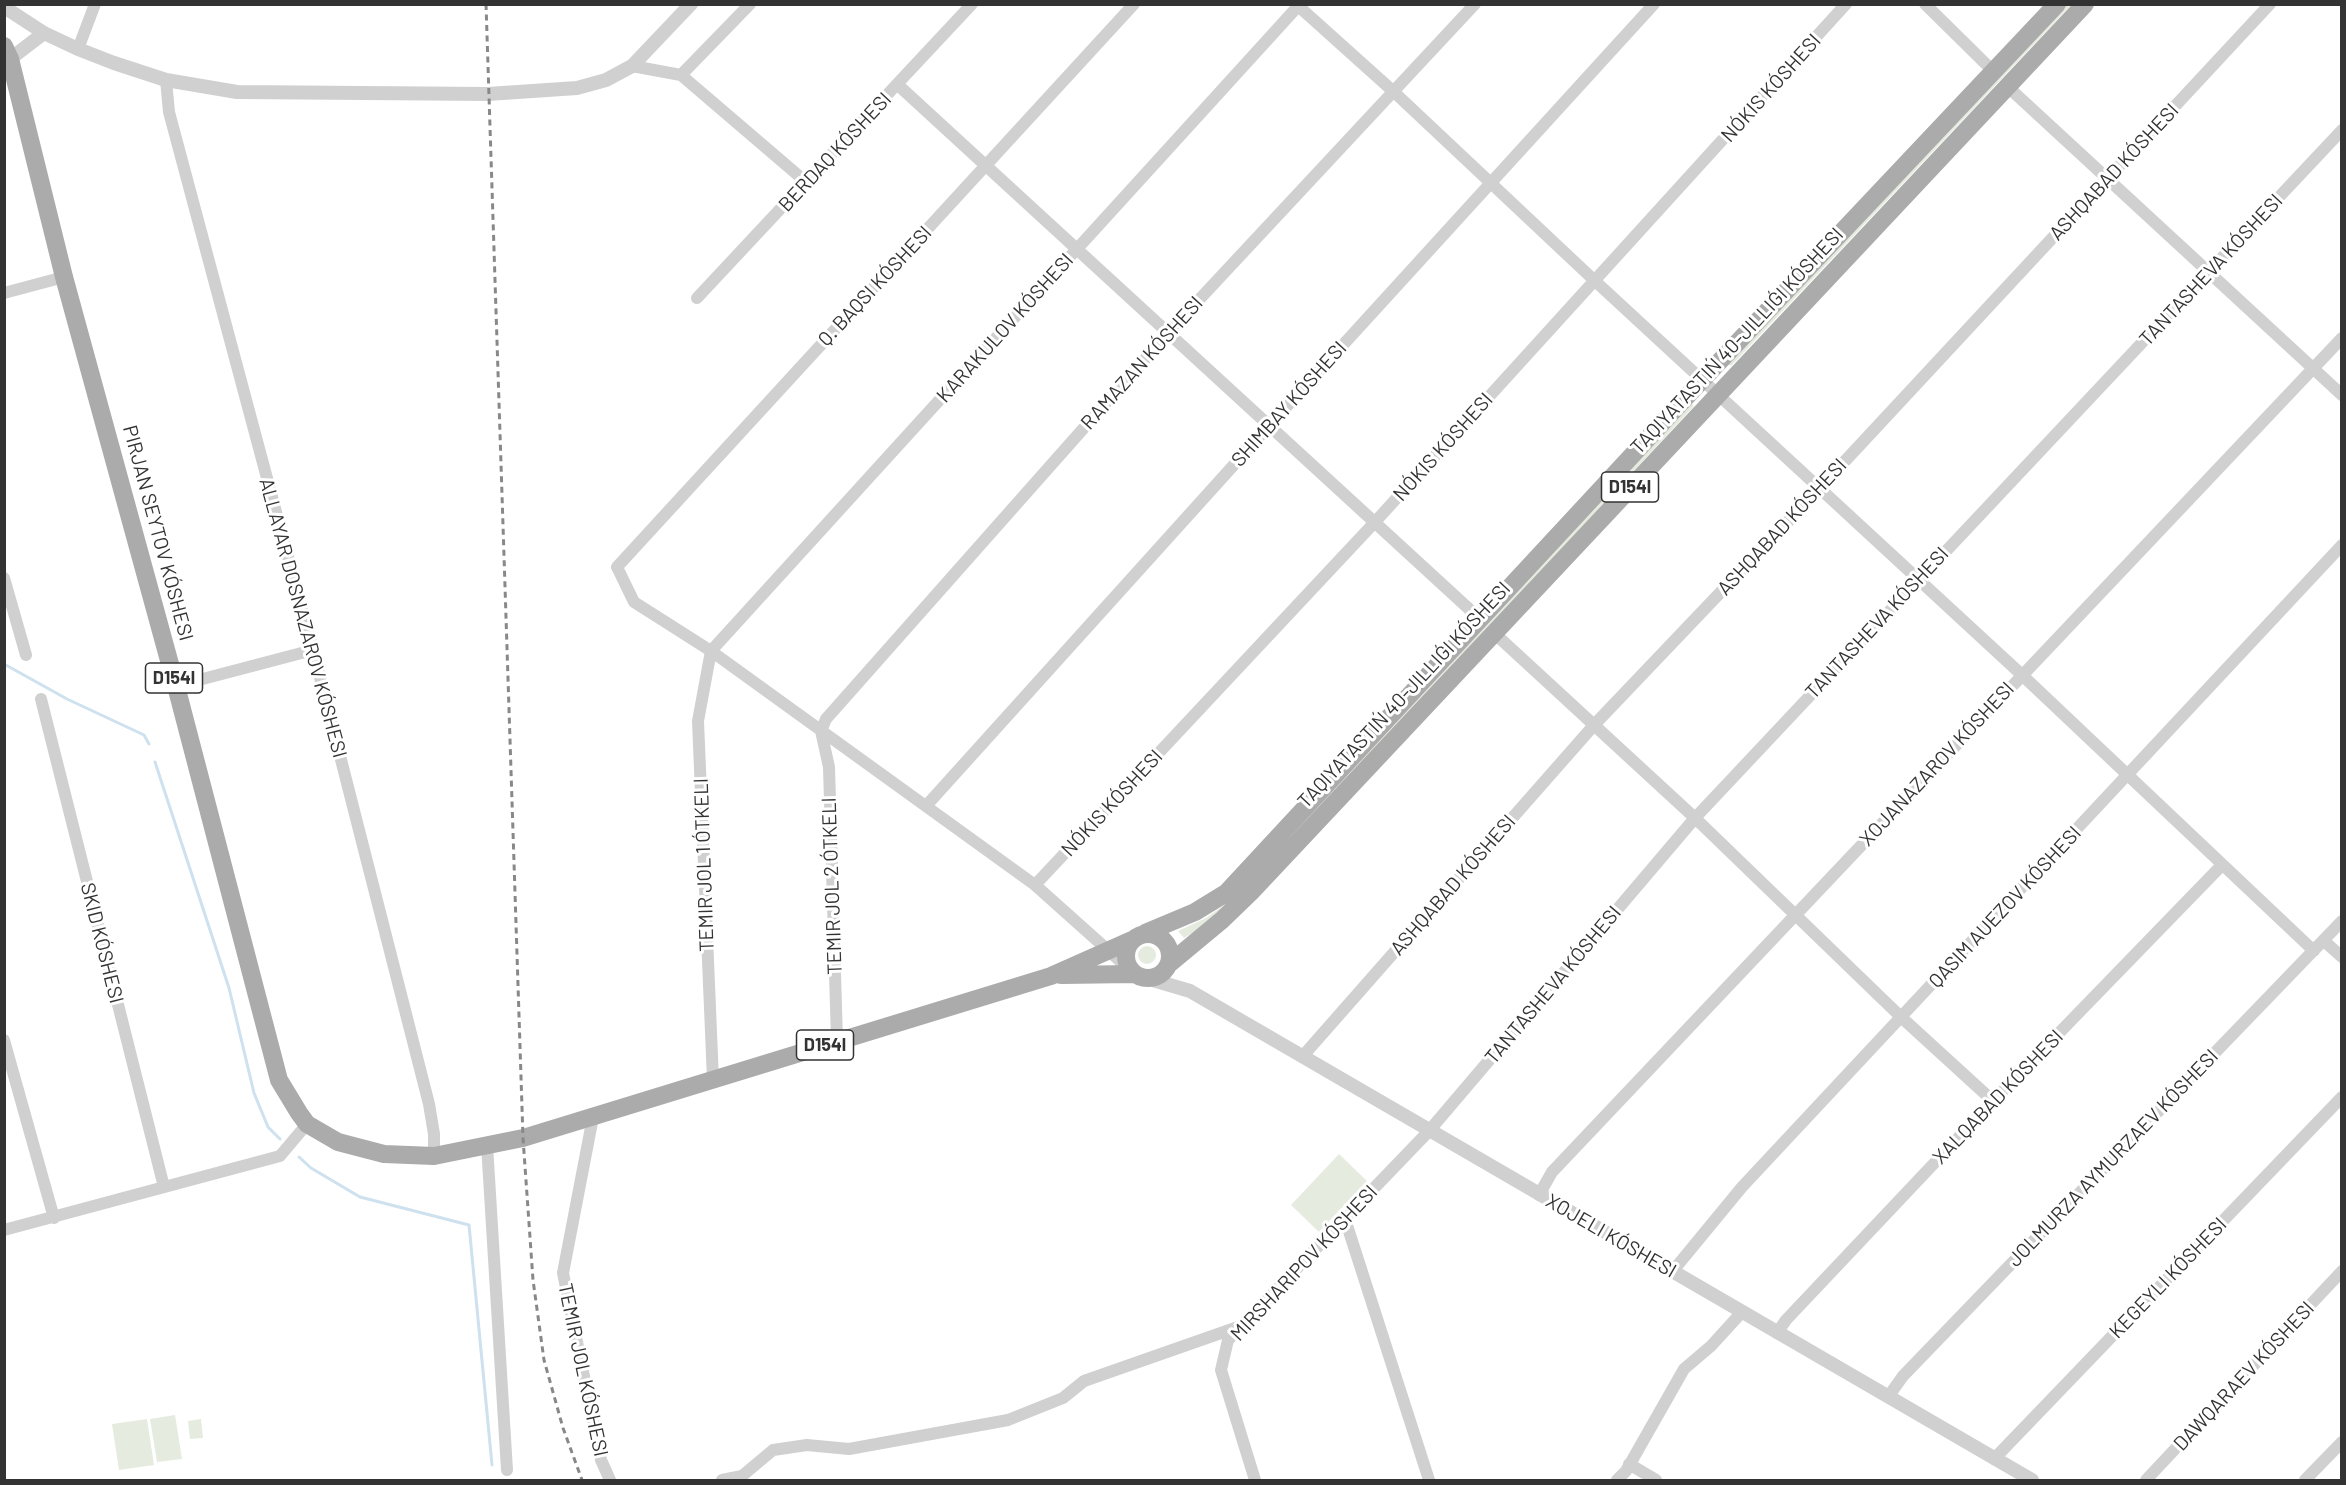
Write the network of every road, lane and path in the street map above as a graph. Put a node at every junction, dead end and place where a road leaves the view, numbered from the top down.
1 (95, 4) edge
2 (691, 4) edge
3 (750, 4) edge
4 (972, 4) edge
5 (1134, 4) edge
6 (1475, 4) edge
7 (1654, 4) edge
8 (1846, 4) edge
9 (1925, 4) edge
10 (2057, 4) edge
11 (2085, 4) edge
12 (2270, 4) edge
13 (1298, 5) edge
14 (4, 7) edge
15 (44, 33) junction
16 (78, 49) junction
17 (7, 52) edge
18 (632, 66) junction
19 (1994, 72) junction
20 (681, 75) junction
21 (166, 80) junction
22 (898, 85) junction
23 (2008, 87) junction
24 (1394, 92) junction
25 (2342, 130) edge
26 (986, 166) junction
27 (2108, 179) junction
28 (806, 182) junction
29 (1490, 183) junction
30 (1077, 249) junction
31 (2209, 273) junction
32 (64, 277) junction
33 (1595, 281) junction
34 (4, 293) edge
35 (697, 298) dead end
36 (1168, 333) junction
37 (2342, 338) edge
38 (2313, 369) junction
39 (1702, 380) junction
40 (1718, 394) junction
41 (2342, 395) edge
42 (1269, 426) junction
43 (1819, 489) junction
44 (1374, 522) junction
45 (2342, 545) edge
46 (4, 578) edge
47 (1918, 579) junction
48 (1486, 625) junction
49 (312, 650) junction
50 (711, 651) junction
51 (26, 655) dead end
52 (2022, 675) junction
53 (176, 686) junction
54 (41, 699) dead end
55 (1595, 724) junction
56 (821, 731) junction
57 (2128, 775) junction
58 (926, 806) junction
59 (1695, 818) junction
60 (2222, 865) junction
61 (1035, 885) junction
62 (1796, 914) junction
63 (2342, 921) edge
64 (1138, 936) junction
65 (2324, 941) junction
66 (1109, 950) junction
67 (2314, 951) junction
68 (2342, 957) edge
69 (1169, 964) junction
70 (1136, 974) junction
71 (1051, 976) junction
72 (1190, 991) junction
73 (1902, 1017) junction
74 (4, 1040) edge
75 (837, 1041) junction
76 (1302, 1057) junction
77 (713, 1080) junction
78 (2342, 1097) edge
79 (1993, 1101) junction
80 (593, 1117) junction
81 (308, 1124) junction
82 (1429, 1131) junction
83 (487, 1144) junction
84 (434, 1156) junction
85 (164, 1187) junction
86 (1539, 1195) junction
87 (54, 1218) junction
88 (1345, 1219) junction
89 (4, 1230) edge
90 (2342, 1270) edge
91 (1672, 1272) junction
92 (1742, 1312) junction
93 (1242, 1325) junction
94 (1777, 1333) junction
95 (1888, 1397) junction
96 (2342, 1442) edge
97 (1994, 1459) junction
98 (1629, 1464) junction
99 (507, 1470) dead end
100 (610, 1480) edge
101 (722, 1480) edge
102 (1255, 1480) edge
103 (1429, 1480) edge
104 (1617, 1480) edge
105 (1656, 1480) edge
106 (2032, 1480) edge
107 (2146, 1480) edge
108 (2305, 1480) edge

1 - 16 street
2 - 18 street
3 - 20 street
4 - 22 street, BERDAQ KÓSHESI
5 - 26 street
6 - 24 street, RAMAZAN KÓSHESI
7 - 29 street
8 - 33 street, NÓKIS KÓSHESI
9 - 19 street
10 - 19 main road, D154l
11 - 23 main road, D154l
12 - 27 street, ASHQABAD KÓSHESI
13 - 24 street
13 - 30 street, KARAKULOV KÓSHESI
14 - 15 street
15 - 16 street
15 - 17 street
16 - 21 street
17 - 32 main road, PIRJAN SEYTOV KÓSHESI / D154l
18 - 20 street
18 - 21 street
19 - 39 main road, D154l
20 - 28 street
21 - 49 street, ALLAYAR DOSNAZAROV KÓSHESI
22 - 26 street
22 - 28 street, BERDAQ KÓSHESI
23 - 27 street
23 - 40 main road, D154l
24 - 29 street
24 - 36 street, RAMAZAN KÓSHESI
25 - 31 street, TANTASHEVA KÓSHESI
26 - 30 street
26 - 50 street
27 - 31 street
27 - 43 street, ASHQABAD KÓSHESI
28 - 35 street, BERDAQ KÓSHESI
29 - 33 street
29 - 42 street
30 - 36 street
30 - 50 street, KARAKULOV KÓSHESI
31 - 38 street
31 - 47 street, TANTASHEVA KÓSHESI
32 - 34 street
32 - 53 main road, PIRJAN SEYTOV KÓSHESI / D154l
33 - 39 street
33 - 44 street, NÓKIS KÓSHESI
36 - 42 street
36 - 56 street, RAMAZAN KÓSHESI
37 - 38 street, XOJANAZAROV KÓSHESI
38 - 41 street
38 - 52 street, XOJANAZAROV KÓSHESI
39 - 40 street
39 - 48 main road, D154l
40 - 43 street
40 - 48 main road, D154l
42 - 44 street
42 - 58 street
43 - 47 street
43 - 55 street, ASHQABAD KÓSHESI
44 - 48 street
44 - 61 street, NÓKIS KÓSHESI
45 - 57 street
46 - 51 street
47 - 52 street
47 - 59 street, TANTASHEVA KÓSHESI
48 - 55 street
48 - 64 main road, D154l
48 - 69 main road, D154l
49 - 53 street
49 - 84 street, ALLAYAR DOSNAZAROV KÓSHESI
50 - 56 street
50 - 77 street, TEMIR JOL 1 ÓTKELI
52 - 57 street
52 - 62 street, XOJANAZAROV KÓSHESI
53 - 81 main road, PIRJAN SEYTOV KÓSHESI / D154l
54 - 85 street, SKID KÓSHESI
55 - 59 street
55 - 76 street, ASHQABAD KÓSHESI
56 - 58 street
56 - 75 street, TEMIR JOL 2 ÓTKELI
57 - 60 street
57 - 73 street
58 - 61 street
59 - 62 street
59 - 82 street, TANTASHEVA KÓSHESI
60 - 67 street
60 - 79 street, XALQABAD KÓSHESI
61 - 66 street
62 - 73 street
62 - 86 street, XOJANAZAROV KÓSHESI
63 - 65 street, JOLMURZA AYMURZAEV KÓSHESI
64 - 66 main road, D154l
64 - 69 main road
64 - 70 main road
65 - 67 street, JOLMURZA AYMURZAEV KÓSHESI
65 - 68 street
66 - 70 street
66 - 71 main road, D154l
67 - 95 street, JOLMURZA AYMURZAEV KÓSHESI
69 - 70 main road, D154l
69 - 72 street
70 - 71 main road, D154l
70 - 72 street
71 - 75 main road, D154l
72 - 76 street, XOJELI KÓSHESI
73 - 79 street
73 - 91 street
74 - 87 street
75 - 77 main road, D154l
76 - 82 street, XOJELI KÓSHESI
77 - 80 main road, D154l
78 - 97 street, KEGEYLI KÓSHESI
79 - 94 street, XALQABAD KÓSHESI
80 - 83 main road, D154l
80 - 100 street, TEMIR JOL KÓSHESI
81 - 84 main road, PIRJAN SEYTOV KÓSHESI / D154l
81 - 85 street
82 - 86 street, XOJELI KÓSHESI
82 - 88 street, MIRSHARIPOV KÓSHESI
83 - 84 main road, PIRJAN SEYTOV KÓSHESI / D154l
83 - 99 street
85 - 87 street
86 - 91 street, XOJELI KÓSHESI
87 - 89 street
88 - 93 street, MIRSHARIPOV KÓSHESI
88 - 103 street
90 - 107 street, DAWQARAEV KÓSHESI
91 - 92 street, XOJELI KÓSHESI
92 - 94 street, XOJELI KÓSHESI
92 - 98 street
93 - 101 street
93 - 102 street, MIRSHARIPOV KÓSHESI
94 - 95 street, XOJELI KÓSHESI
95 - 97 street, XOJELI KÓSHESI
96 - 108 street
97 - 106 street, XOJELI KÓSHESI
98 - 104 street
98 - 105 street

